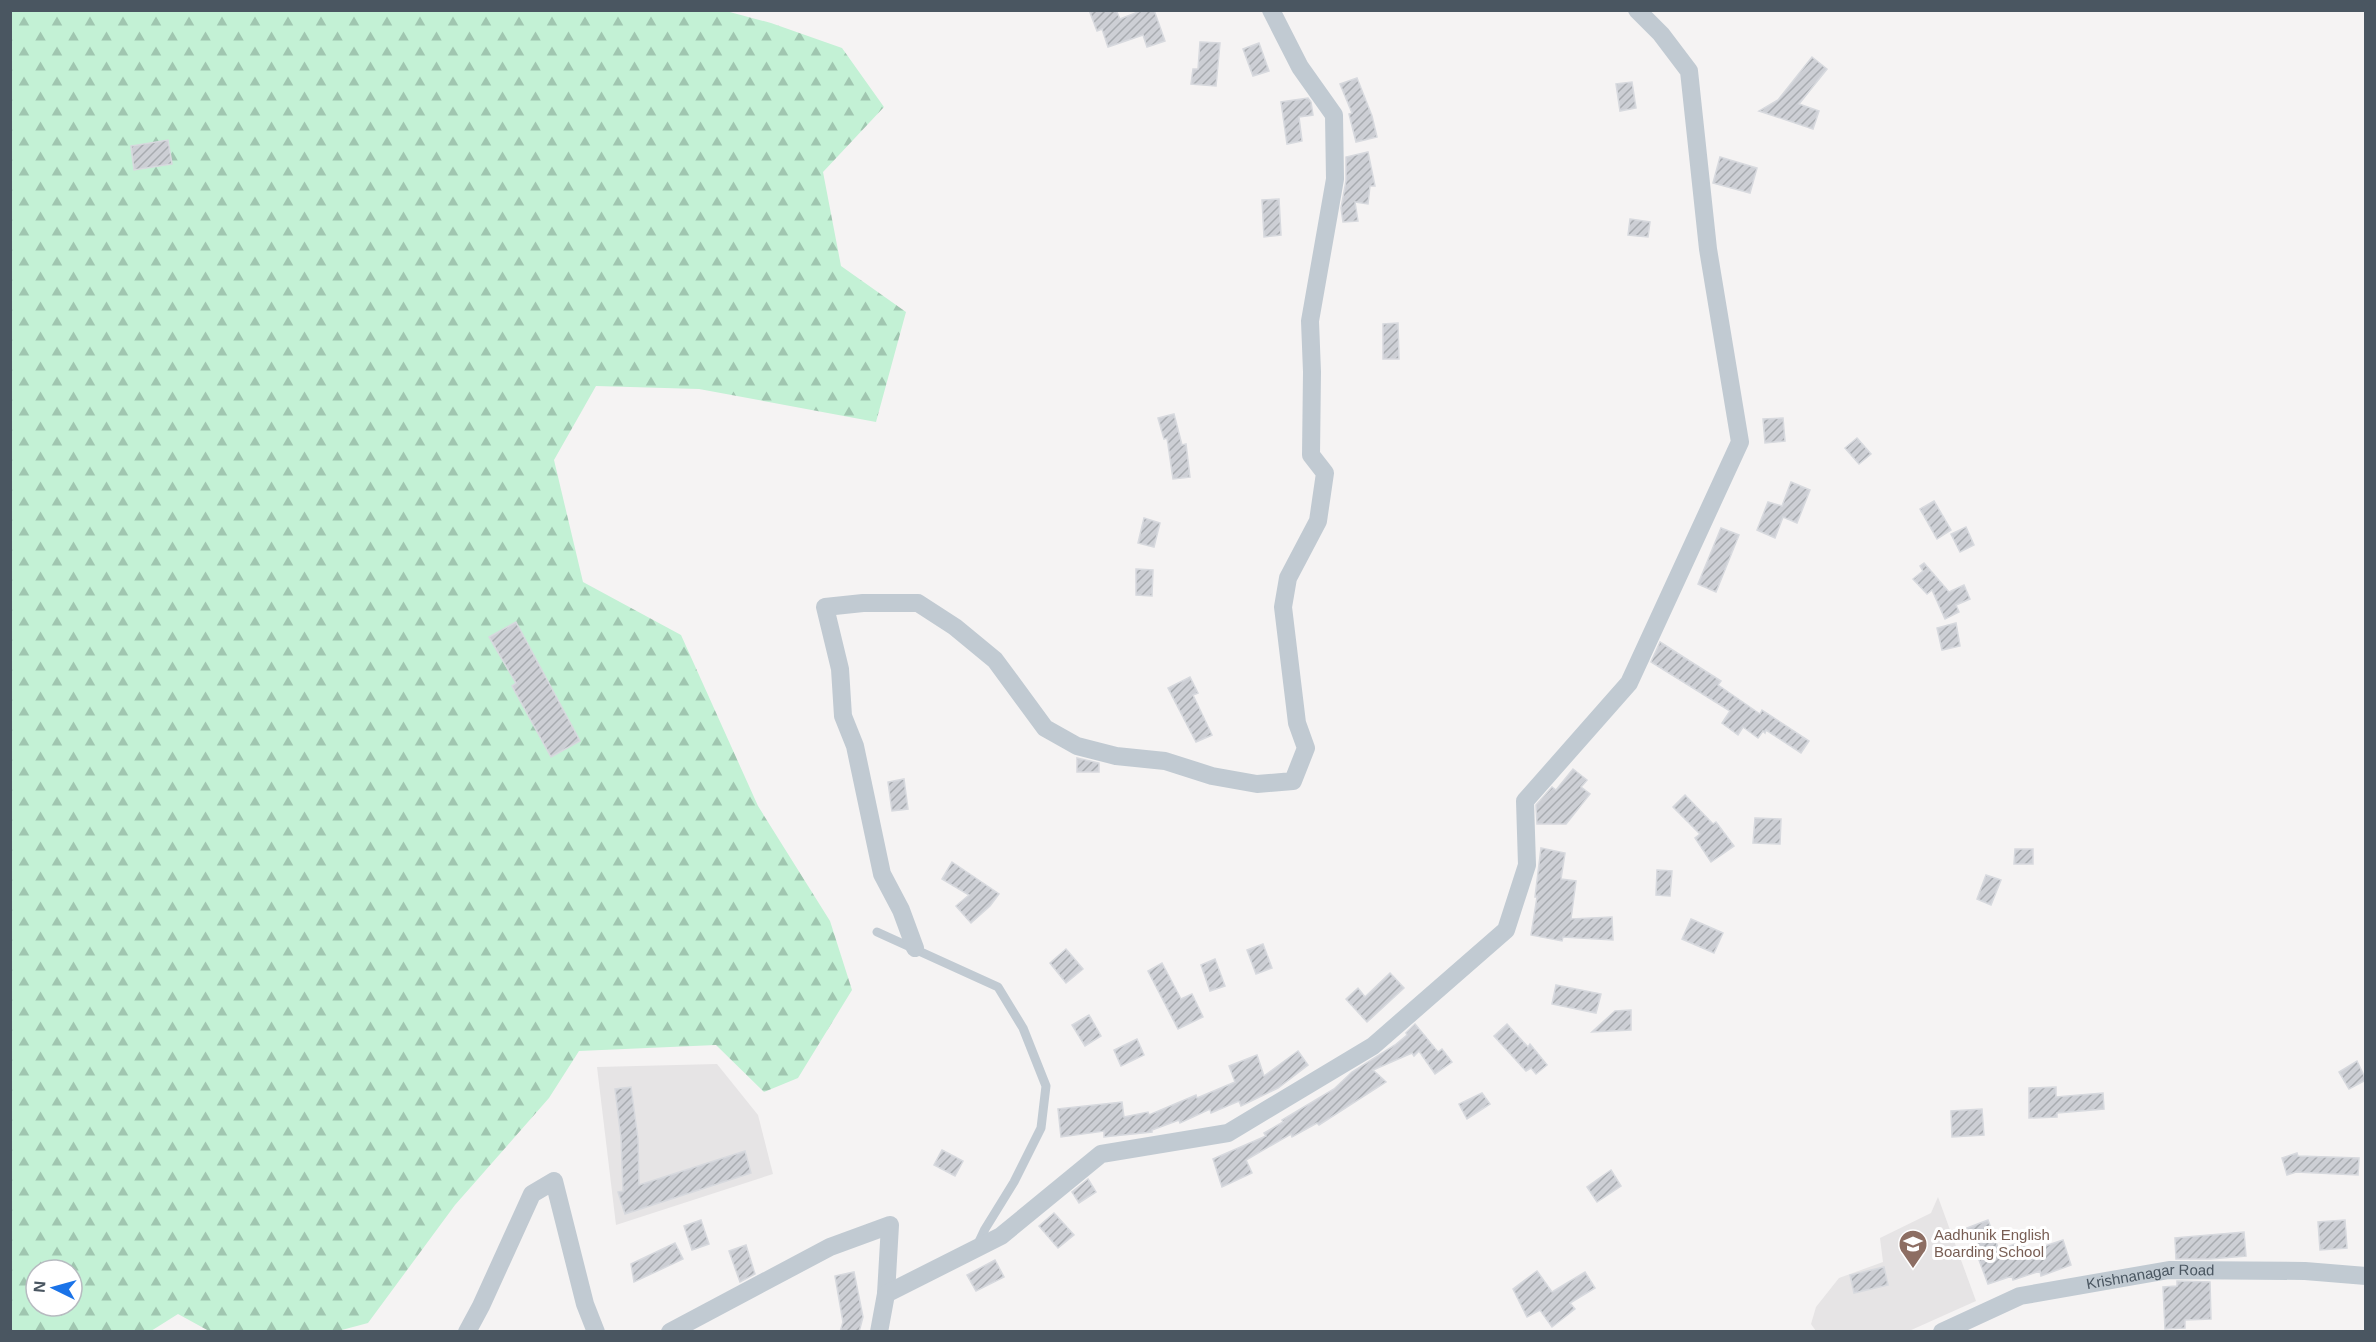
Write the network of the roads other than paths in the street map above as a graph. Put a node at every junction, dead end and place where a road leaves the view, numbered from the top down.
1 (1271, 10) edge
2 (1637, 10) edge
3 (877, 932) dead end
4 (915, 948) junction
5 (975, 1249) junction
6 (2366, 1276) edge
7 (886, 1294) junction
8 (466, 1332) edge
9 (596, 1332) edge
10 (670, 1332) edge
11 (879, 1332) edge
12 (1942, 1332) edge

1 - 4 street
2 - 5 street
3 - 4 lane
4 - 5 lane
5 - 7 street
6 - 12 street, Krishnanagar Road
7 - 10 street
7 - 11 street
8 - 9 street

